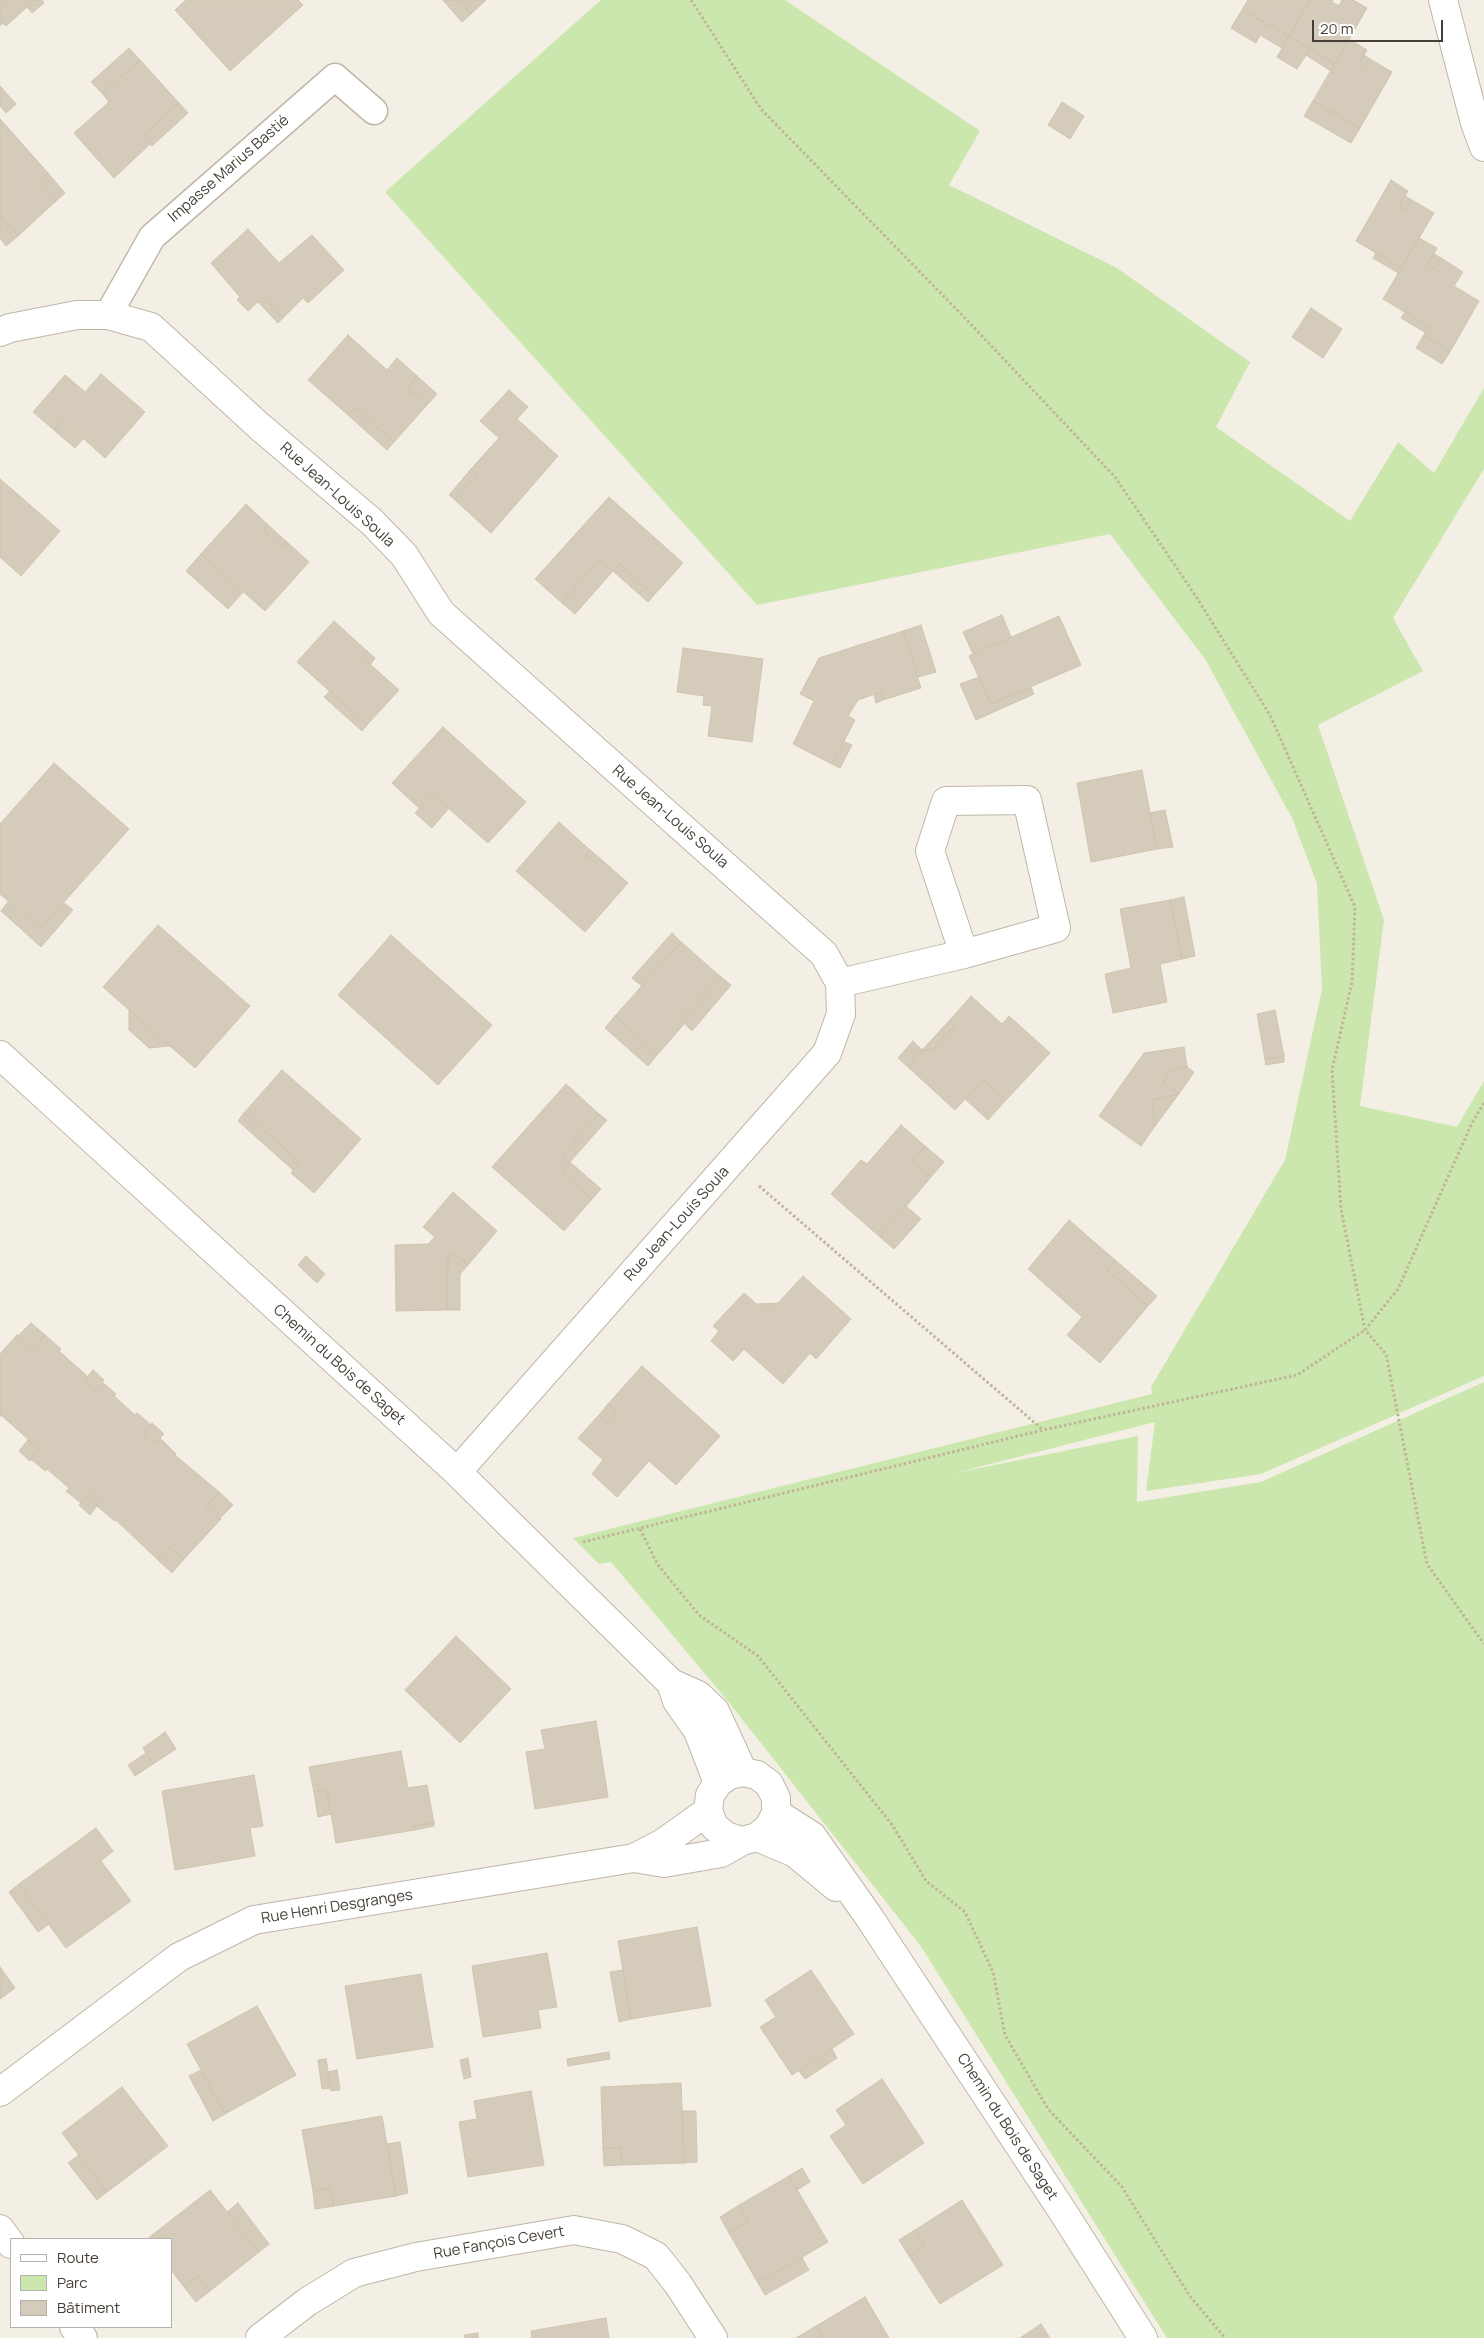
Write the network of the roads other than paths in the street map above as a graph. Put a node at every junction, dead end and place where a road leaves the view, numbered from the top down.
1 (1443, 0) edge
2 (374, 111) dead end
3 (1484, 147) edge
4 (108, 315) junction
5 (0, 332) edge
6 (964, 954) junction
7 (840, 983) junction
8 (0, 1055) edge
9 (457, 1472) junction
10 (670, 1683) junction
11 (743, 1772) junction
12 (718, 1783) junction
13 (708, 1811) junction
14 (776, 1813) junction
15 (750, 1839) junction
16 (634, 1858) junction
17 (869, 1917) junction
18 (0, 2092) edge
19 (0, 2230) edge
20 (10, 2243) edge
21 (75, 2328) edge
22 (83, 2338) edge
23 (260, 2338) edge
24 (713, 2338) edge
25 (1143, 2338) edge

1 - 3 street
2 - 4 lane, Impasse Marius Bastié
4 - 5 street, Rue Jean-Louis Soula
4 - 7 street, Rue Jean-Louis Soula
6 - 6 street
6 - 7 street
7 - 9 street, Rue Jean-Louis Soula
8 - 9 street, Chemin du Bois de Saget
9 - 10 street, Chemin du Bois de Saget
10 - 11 street, Chemin du Bois de Saget
10 - 12 street, Chemin du Bois de Saget
11 - 12 street
11 - 14 street
12 - 13 street
13 - 15 street, Chemin du Bois de Saget
13 - 16 street, Rue Henri Desgranges
14 - 15 street
14 - 17 street, Chemin du Bois de Saget
15 - 16 street, Rue Henri Desgranges
15 - 17 street, Chemin du Bois de Saget
16 - 18 street, Rue Henri Desgranges
17 - 25 street, Chemin du Bois de Saget
19 - 20 street
21 - 22 street
23 - 24 street, Rue Fançois Cevert

